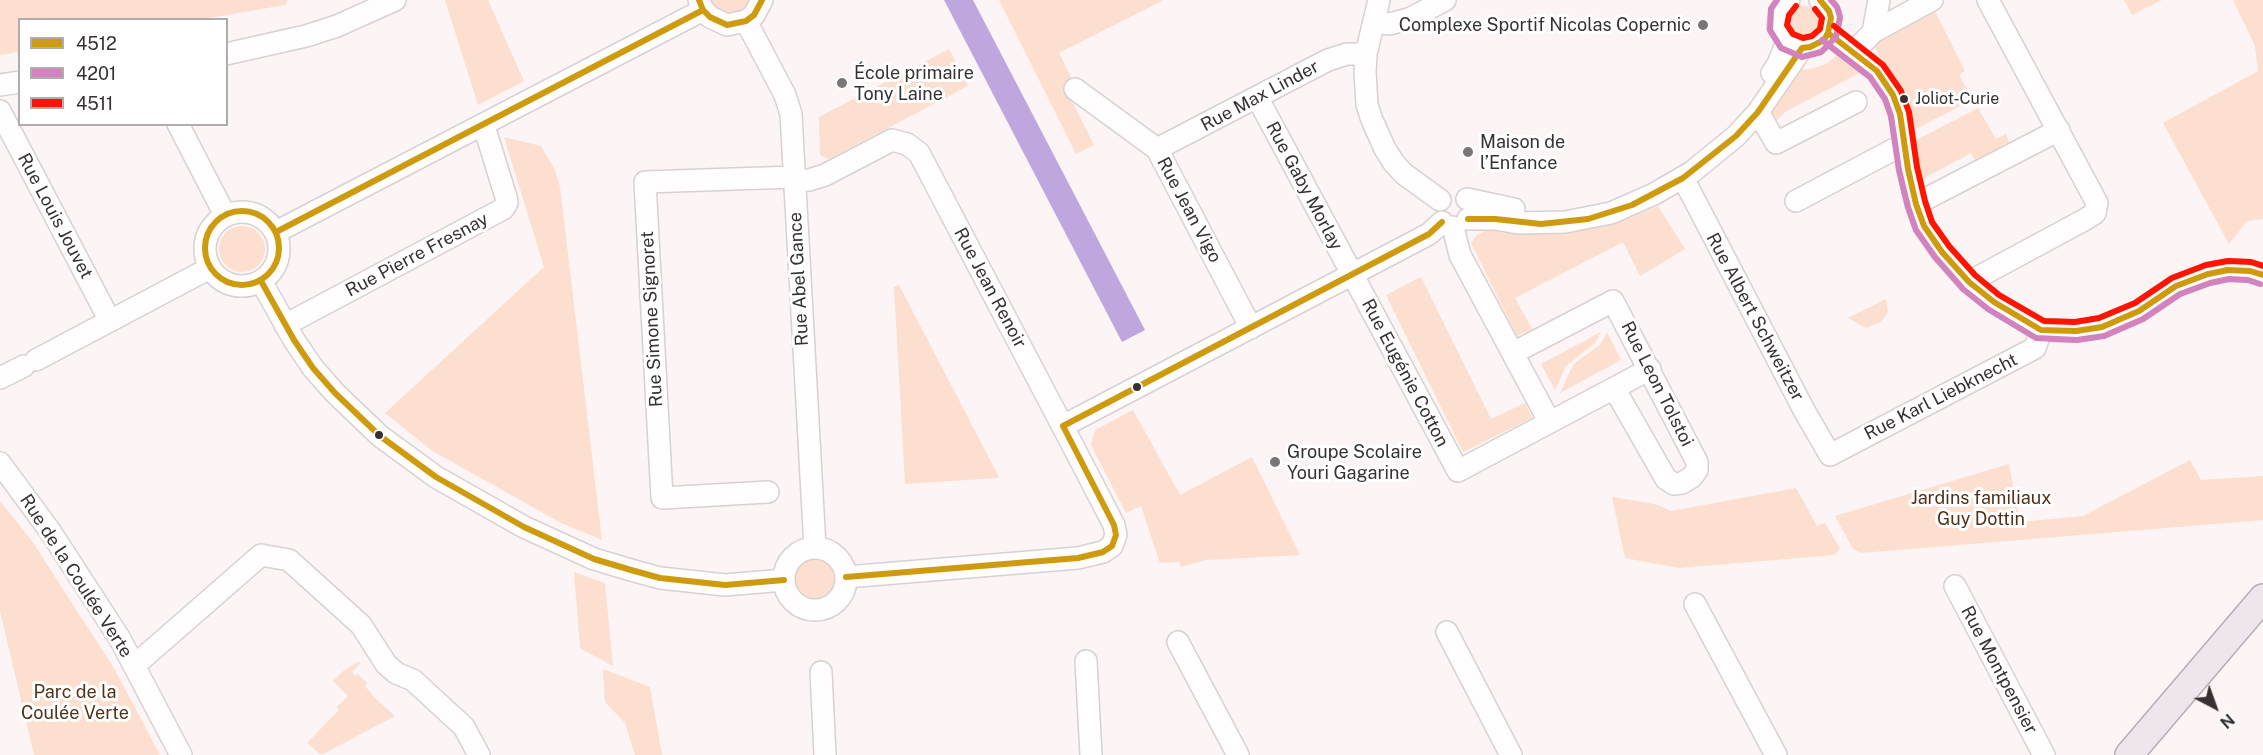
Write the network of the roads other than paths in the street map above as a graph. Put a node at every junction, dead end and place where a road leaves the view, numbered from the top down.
1 (394, 0) edge
2 (762, 0) edge
3 (1379, 0) edge
4 (1386, 0) edge
5 (1445, 0) edge
6 (1789, 0) edge
7 (1820, 0) edge
8 (1879, 0) edge
9 (1932, 0) edge
10 (1988, 0) edge
11 (701, 5) edge
12 (746, 21) junction
13 (1376, 22) junction
14 (1873, 32) junction
15 (1828, 33) junction
16 (1795, 45) junction
17 (1854, 52) junction
18 (228, 54) edge
19 (1366, 54) junction
20 (18, 82) edge
21 (0, 85) edge
22 (1075, 89) dead end
23 (1257, 97) junction
24 (1856, 102) dead end
25 (0, 111) edge
26 (1758, 112) junction
27 (179, 126) edge
28 (484, 126) junction
29 (2059, 130) junction
30 (1904, 144) junction
31 (1157, 149) junction
32 (1683, 178) junction
33 (794, 179) junction
34 (1796, 201) dead end
35 (1916, 204) junction
36 (225, 215) junction
37 (1457, 217) junction
38 (276, 232) junction
39 (210, 268) junction
40 (1351, 275) junction
41 (2263, 275) edge
42 (261, 281) junction
43 (1969, 282) junction
44 (110, 321) junction
45 (285, 325) junction
46 (1251, 328) junction
47 (2038, 339) junction
48 (1513, 353) junction
49 (1650, 369) junction
50 (0, 378) edge
51 (1614, 388) junction
52 (1549, 421) junction
53 (1063, 426) junction
54 (1830, 455) joint
55 (0, 463) edge
56 (768, 492) dead end
57 (815, 548) junction
58 (846, 577) junction
59 (784, 580) junction
60 (1955, 586) dead end
61 (2263, 598) edge
62 (1695, 604) dead end
63 (1447, 632) dead end
64 (1178, 642) dead end
65 (1086, 662) dead end
66 (135, 665) junction
67 (821, 672) dead end
68 (181, 755) edge
69 (479, 755) edge
70 (825, 755) edge
71 (1091, 755) edge
72 (1238, 755) edge
73 (1511, 755) edge
74 (1776, 755) edge
75 (2044, 755) edge
76 (2129, 755) edge

1 - 18 street
2 - 12 street
3 - 13 street
4 - 13 street
5 - 13 street
6 - 16 street
7 - 15 street
8 - 14 street
9 - 14 street
10 - 29 street
11 - 12 street
11 - 28 street
12 - 33 street, Rue Abel Gance
13 - 19 street
14 - 17 street
15 - 16 street
15 - 17 street
16 - 26 street
16 - 37 street
17 - 30 street
19 - 23 street, Rue Max Linder
19 - 37 street
20 - 21 street
22 - 31 street, Rue Jean Vigo
23 - 31 street, Rue Max Linder
23 - 40 street, Rue Gaby Morlay
24 - 26 street
25 - 44 street, Rue Louis Jouvet
26 - 32 street
27 - 36 street
28 - 38 street
28 - 45 street, Rue Pierre Fresnay
29 - 35 street
29 - 43 street
30 - 34 street
30 - 35 street
31 - 46 street, Rue Jean Vigo
32 - 37 street
32 - 54 street, Rue Albert Schweitzer
33 - 53 street, Rue Jean Renoir
33 - 56 street, Rue Simone Signoret
33 - 57 street, Rue Abel Gance
35 - 43 street
36 - 38 street
36 - 39 street
37 - 40 street
37 - 48 street
38 - 42 street
39 - 42 street
39 - 44 street
40 - 46 street
40 - 52 street, Rue Eugénie Cotton
41 - 47 street
42 - 45 street
43 - 47 street
44 - 50 street
45 - 59 street
46 - 53 street
47 - 54 street, Rue Karl Liebknecht
48 - 49 street, Rue Leon Tolstoi
48 - 52 street
49 - 51 street
49 - 51 street, Rue Leon Tolstoi
51 - 52 street
53 - 58 street, Rue Jean Renoir
55 - 66 street, Rue de la Coulée Verte
57 - 58 street
57 - 59 street
58 - 59 street
60 - 75 street, Rue Montpensier
61 - 76 main road
62 - 74 street
63 - 73 street
64 - 72 street
65 - 71 street
66 - 68 street, Rue de la Coulée Verte
66 - 69 street
67 - 70 street

